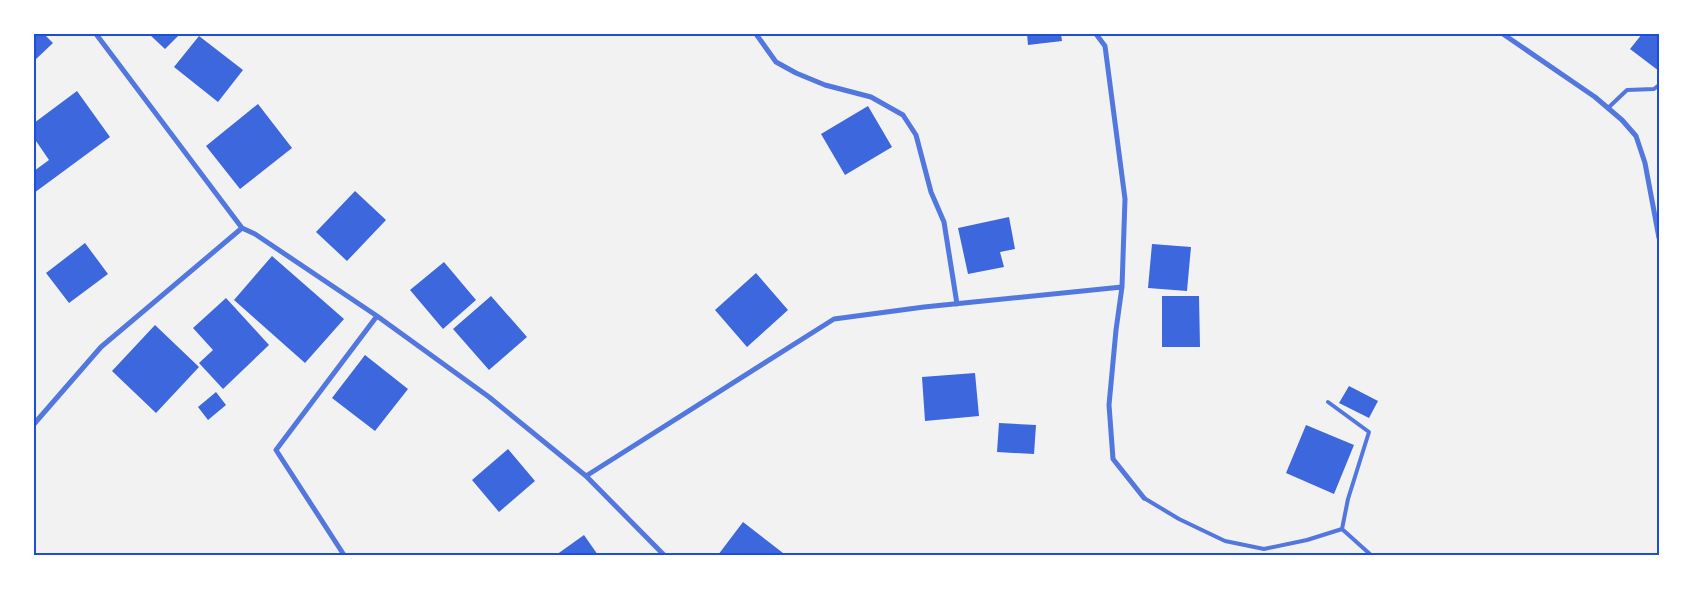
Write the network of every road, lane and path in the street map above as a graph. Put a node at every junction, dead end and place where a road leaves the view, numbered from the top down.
1 (96, 34) edge
2 (756, 34) edge
3 (1096, 34) edge
4 (1503, 34) edge
5 (1659, 85) edge
6 (1608, 108) junction
7 (242, 228) junction
8 (1659, 238) edge
9 (1122, 287) junction
10 (957, 304) junction
11 (377, 316) junction
12 (1328, 402) dead end
13 (34, 424) edge
14 (586, 476) junction
15 (1144, 498) joint
16 (1342, 529) junction
17 (344, 555) edge
18 (664, 555) edge
19 (1370, 555) edge

1 - 7 street
2 - 10 street
3 - 9 street
4 - 6 street
5 - 6 lane
6 - 8 street
7 - 11 street
7 - 13 street
9 - 10 street
9 - 15 street
10 - 14 street
11 - 14 street
11 - 17 street
12 - 16 lane
14 - 18 street
15 - 16 lane
16 - 19 lane

